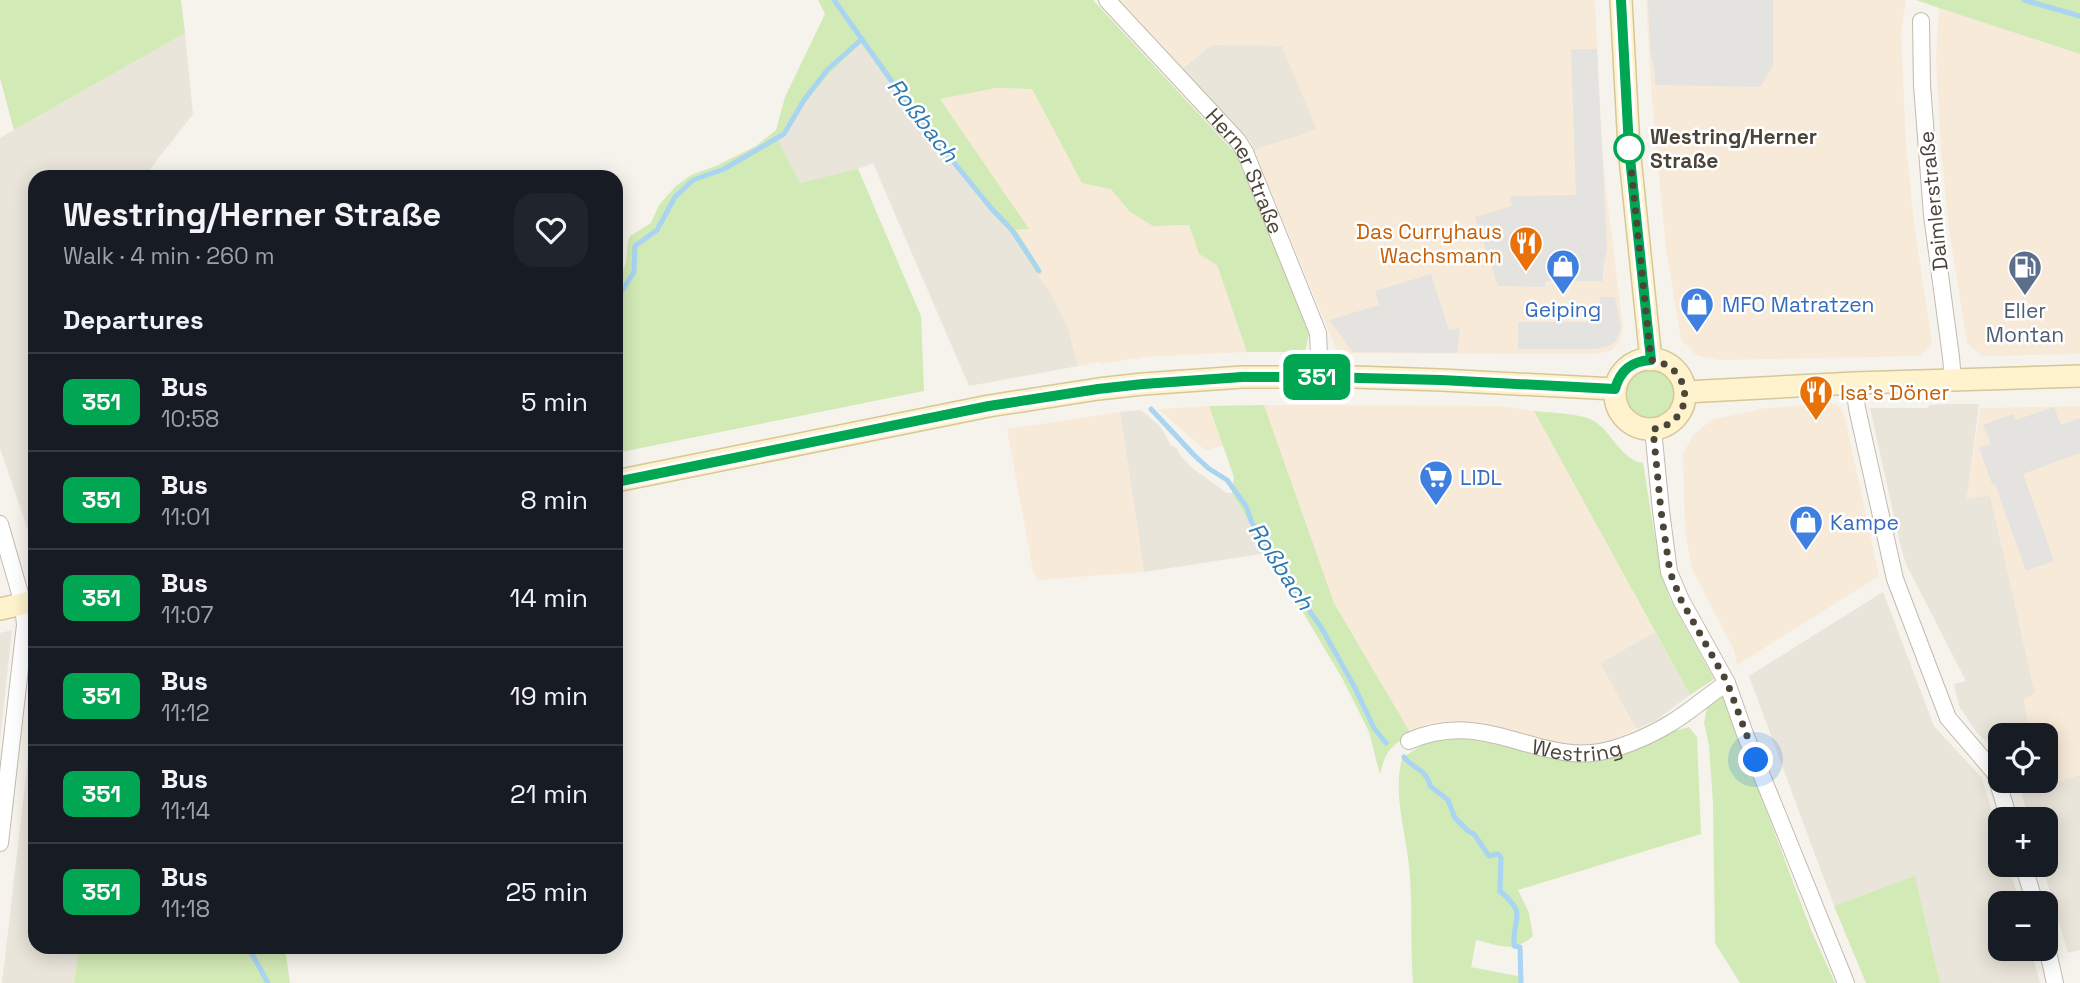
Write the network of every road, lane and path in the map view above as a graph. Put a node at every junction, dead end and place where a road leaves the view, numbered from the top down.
1 (1107, 0) edge
2 (1621, 0) edge
3 (1921, 21) dead end
4 (1651, 360) junction
5 (2080, 376) edge
6 (1320, 377) junction
7 (1953, 380) junction
8 (1854, 383) junction
9 (1615, 389) junction
10 (1685, 392) junction
11 (1653, 429) junction
12 (623, 480) edge
13 (0, 524) edge
14 (28, 599) edge
15 (28, 602) edge
16 (28, 608) edge
17 (0, 609) edge
18 (1727, 682) junction
19 (1409, 741) dead end
20 (2005, 807) edge
21 (0, 844) edge
22 (2050, 961) edge
23 (1846, 983) edge
24 (2056, 983) edge

1 - 6 street, Herner Straße
2 - 4 main road
3 - 7 street, Daimlerstraße
4 - 9 main road
4 - 10 main road
5 - 7 main road
6 - 9 main road
6 - 12 main road
7 - 8 main road
8 - 10 main road
8 - 20 street
9 - 11 main road
10 - 11 main road
11 - 18 street
13 - 14 street
15 - 17 main road
16 - 21 street
18 - 19 street, Westring
18 - 23 street
22 - 24 street

